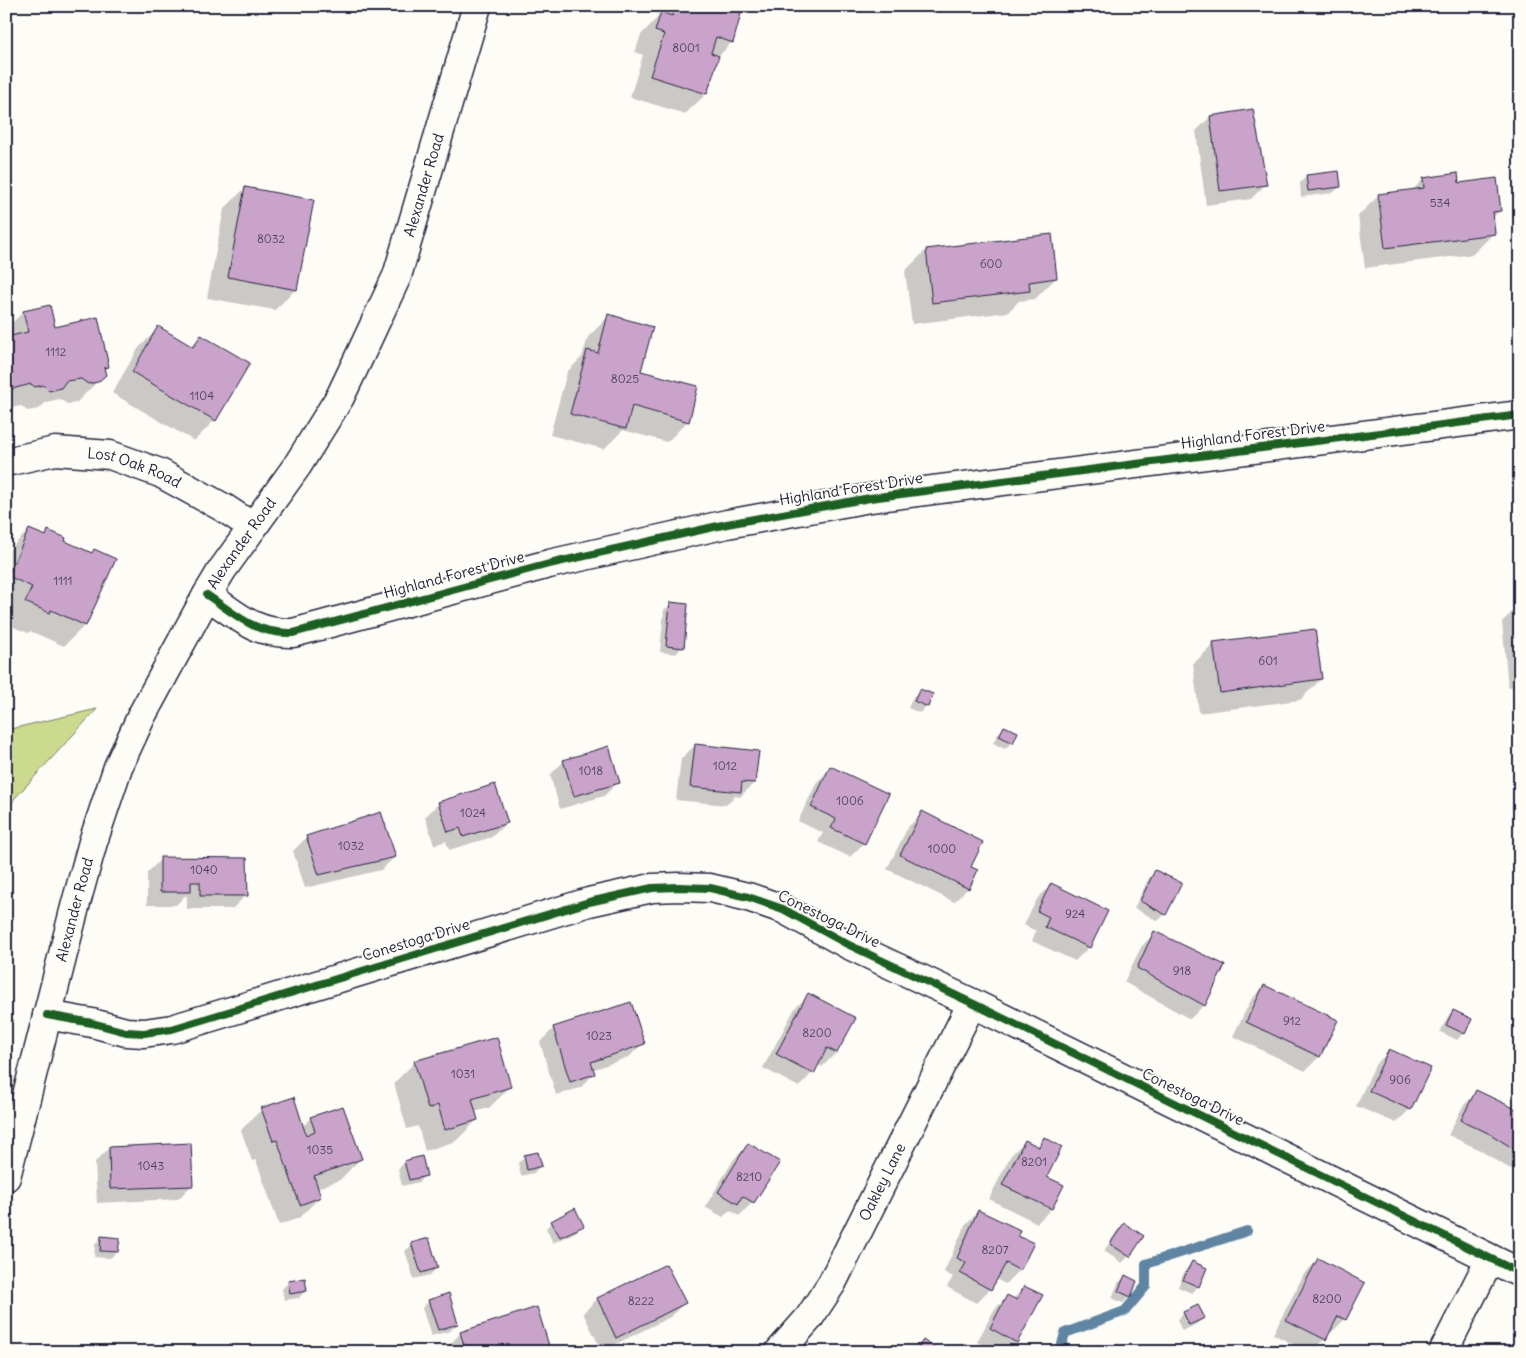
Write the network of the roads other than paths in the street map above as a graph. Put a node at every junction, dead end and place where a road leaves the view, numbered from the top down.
1 (478, 6) edge
2 (1520, 415) edge
3 (6, 462) edge
4 (253, 527) junction
5 (207, 595) junction
6 (972, 1003) junction
7 (47, 1015) junction
8 (6, 1177) edge
9 (1490, 1259) junction
10 (1520, 1273) edge
11 (779, 1352) edge
12 (1443, 1352) edge

1 - 4 street, Alexander Road
2 - 5 street, Highland Forest Drive
3 - 4 street, Lost Oak Road
4 - 5 street, Alexander Road
5 - 7 street, Alexander Road
6 - 7 street, Conestoga Drive
6 - 9 street, Conestoga Drive
6 - 11 street, Oakley Lane
7 - 8 street, Alexander Road
9 - 10 street, Conestoga Drive
9 - 12 street

